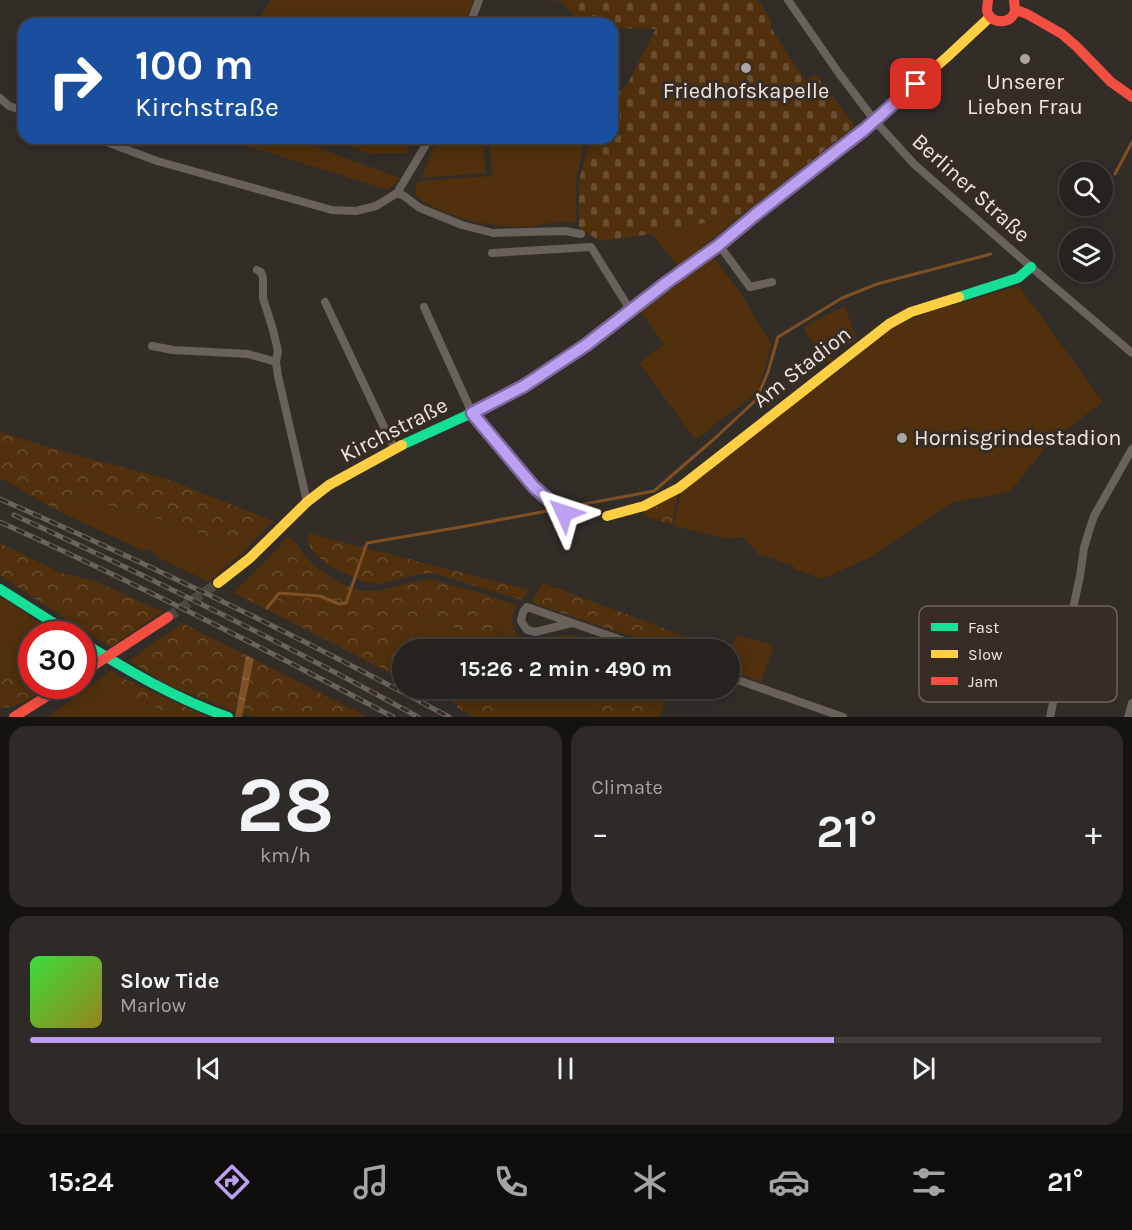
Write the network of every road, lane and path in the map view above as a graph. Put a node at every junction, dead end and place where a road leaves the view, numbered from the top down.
1 (479, 0) edge
2 (788, 0) edge
3 (988, 0) edge
4 (1015, 5) edge
5 (990, 17) junction
6 (472, 18) edge
7 (1132, 97) edge
8 (0, 98) edge
9 (18, 109) edge
10 (875, 121) junction
11 (112, 144) edge
12 (426, 144) edge
13 (397, 193) junction
14 (581, 234) dead end
15 (719, 245) junction
16 (492, 253) dead end
17 (1031, 267) junction
18 (257, 270) dead end
19 (772, 282) dead end
20 (324, 302) dead end
21 (424, 307) dead end
22 (632, 311) junction
23 (152, 346) dead end
24 (1132, 353) edge
25 (276, 362) junction
26 (472, 413) junction
27 (394, 448) junction
28 (1132, 449) edge
29 (307, 502) junction
30 (564, 513) dead end
31 (607, 516) dead end
32 (218, 583) tunnel mouth
33 (0, 589) edge
34 (1074, 606) edge
35 (168, 617) tunnel mouth
36 (51, 621) edge
37 (572, 623) junction
38 (618, 639) edge
39 (96, 650) edge
40 (96, 664) edge
41 (740, 681) edge
42 (42, 699) edge
43 (1053, 702) edge
44 (1132, 703) edge
45 (225, 716) edge
46 (14, 717) edge
47 (843, 717) edge
48 (1050, 717) edge
49 (1128, 717) edge

1 - 6 street
2 - 10 street, Berliner Straße
3 - 5 main road
4 - 5 main road
4 - 7 main road
5 - 10 main road, Kirchstraße
8 - 9 street
10 - 15 main road, Kirchstraße
10 - 17 street, Berliner Straße
11 - 13 street
12 - 13 street
13 - 14 street
15 - 19 street
15 - 22 main road, Kirchstraße
16 - 22 street
17 - 24 street, Berliner Straße
17 - 31 main road, Am Stadion
18 - 25 street
20 - 27 street
21 - 26 street
22 - 26 main road, Kirchstraße
23 - 25 street
25 - 29 street
26 - 27 main road, Kirchstraße
26 - 30 street
27 - 29 main road, Kirchstraße
28 - 34 street
29 - 32 main road, Kirchstraße
33 - 36 main road
35 - 40 main road
37 - 37 street
37 - 38 street
39 - 45 main road
41 - 47 street
42 - 46 main road
43 - 48 street
44 - 49 street

